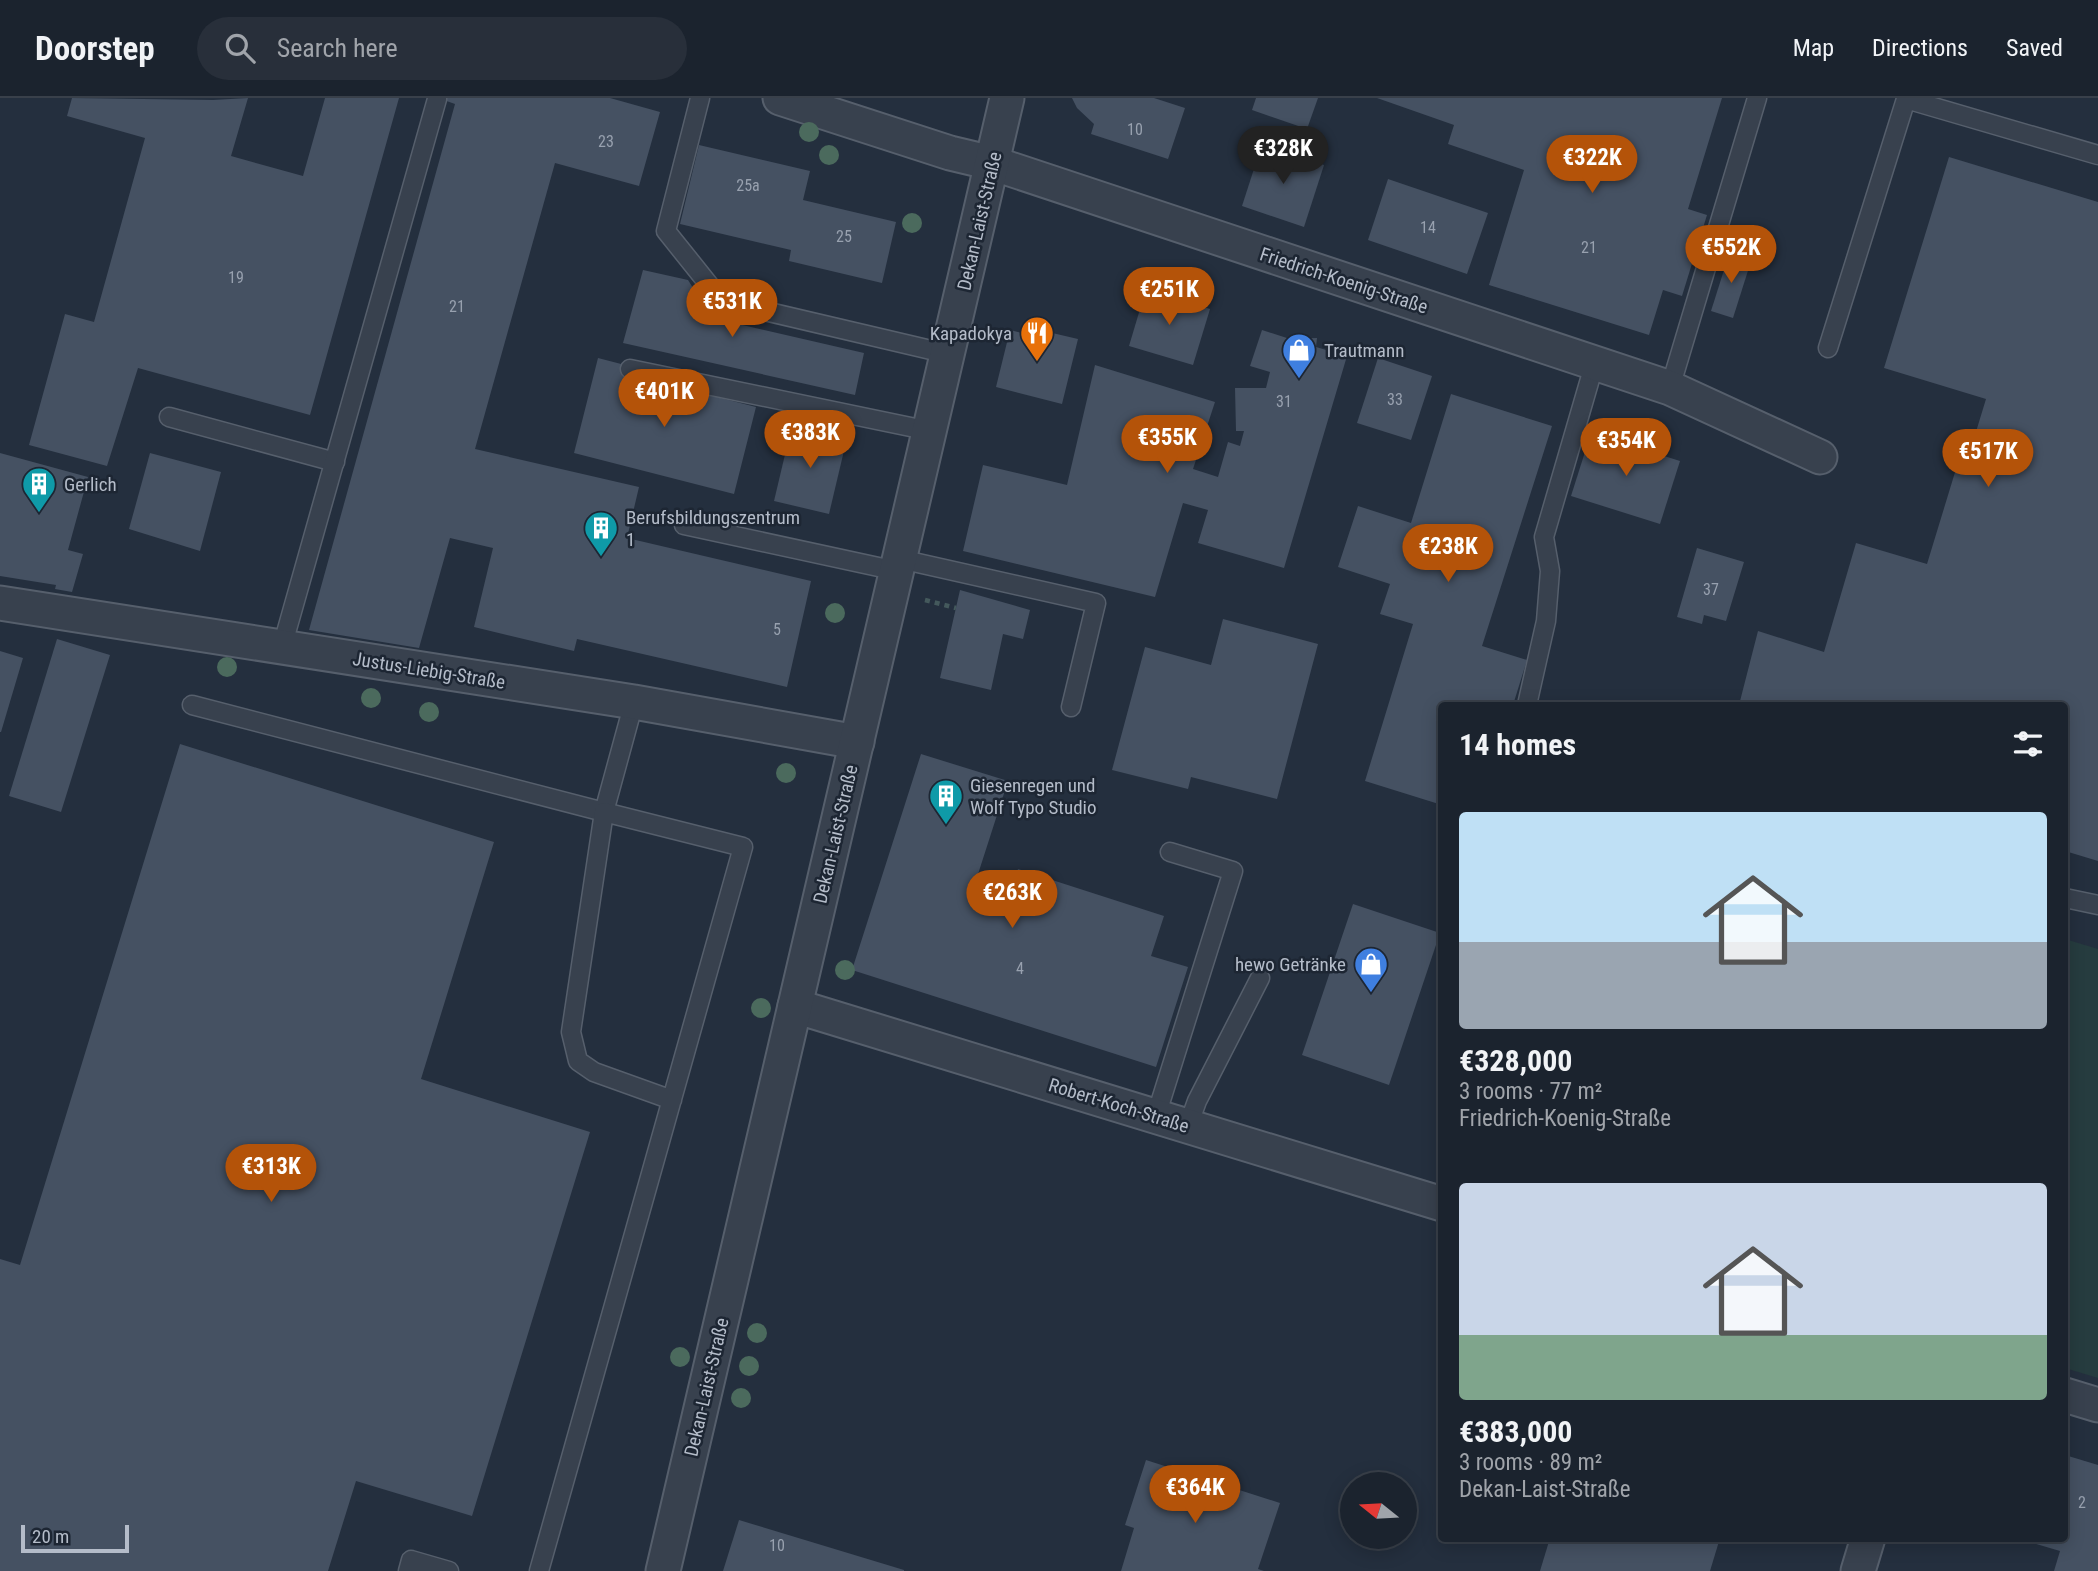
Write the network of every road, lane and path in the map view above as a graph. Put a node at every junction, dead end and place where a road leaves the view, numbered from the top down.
1 (700, 98) edge
2 (780, 98) edge
3 (1007, 98) edge
4 (1756, 98) edge
5 (437, 99) edge
6 (2098, 155) edge
7 (992, 163) junction
8 (1828, 348) dead end
9 (948, 354) junction
10 (1595, 362) junction
11 (630, 369) dead end
12 (1670, 387) junction
13 (169, 417) dead end
14 (930, 431) junction
15 (1820, 457) dead end
16 (335, 461) junction
17 (684, 525) dead end
18 (904, 576) junction
19 (0, 603) edge
20 (956, 608) dead end
21 (282, 647) junction
22 (634, 702) junction
23 (1528, 702) edge
24 (191, 705) dead end
25 (1071, 707) dead end
26 (857, 742) junction
27 (604, 812) junction
28 (1170, 852) dead end
29 (2068, 899) edge
30 (2098, 905) edge
31 (1260, 978) dead end
32 (795, 1006) junction
33 (672, 1100) junction
34 (1156, 1116) junction
35 (1188, 1126) junction
36 (1438, 1203) edge
37 (2068, 1396) edge
38 (2098, 1405) edge
39 (1867, 1542) edge
40 (408, 1571) edge
41 (449, 1571) edge
42 (539, 1571) edge
43 (663, 1571) edge
44 (1858, 1571) edge

1 - 9 lane
2 - 7 street, Friedrich-Koenig-Straße
3 - 7 street, Dekan-Laist-Straße
4 - 12 lane
5 - 16 lane
6 - 8 lane
7 - 9 street, Dekan-Laist-Straße
7 - 10 street, Friedrich-Koenig-Straße
9 - 14 street, Dekan-Laist-Straße
10 - 12 street, Friedrich-Koenig-Straße
10 - 23 lane
11 - 14 lane
12 - 15 street, Friedrich-Koenig-Straße
13 - 16 lane
14 - 18 street, Dekan-Laist-Straße
16 - 21 lane
17 - 18 lane
18 - 20 path
18 - 25 lane
18 - 26 street, Dekan-Laist-Straße
19 - 21 street, Justus-Liebig-Straße
21 - 22 street, Justus-Liebig-Straße
22 - 26 street, Justus-Liebig-Straße
22 - 27 lane
24 - 27 lane
26 - 32 street, Dekan-Laist-Straße
27 - 33 lane
27 - 33 lane
28 - 34 lane
29 - 30 lane
31 - 35 lane
32 - 34 street, Robert-Koch-Straße
32 - 43 street, Dekan-Laist-Straße
33 - 42 lane
34 - 35 street, Robert-Koch-Straße
35 - 36 street, Robert-Koch-Straße
37 - 38 street
39 - 44 street
40 - 41 lane

